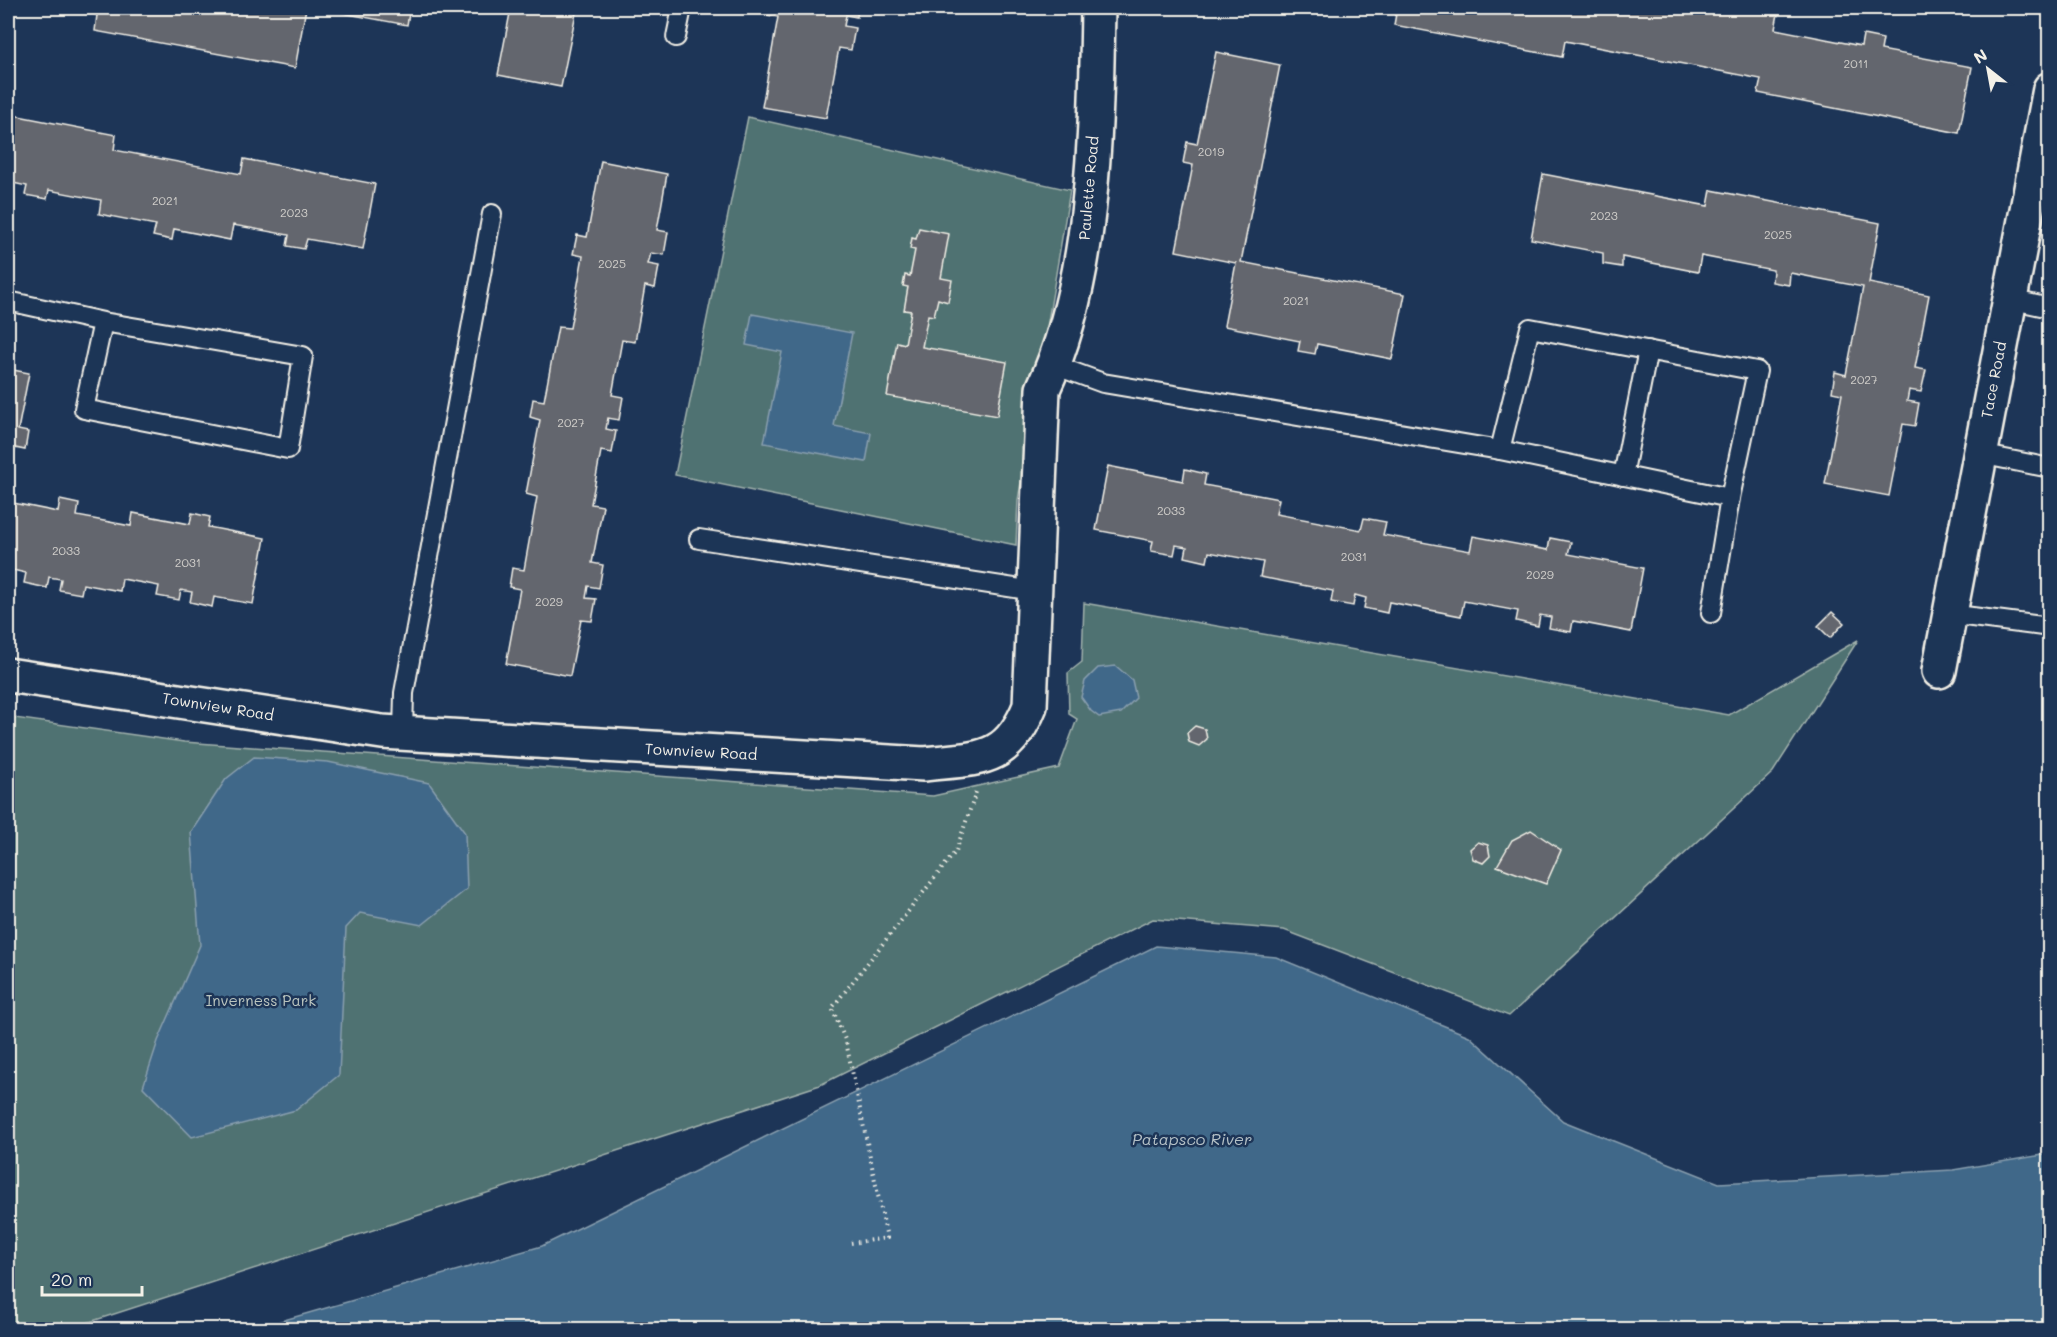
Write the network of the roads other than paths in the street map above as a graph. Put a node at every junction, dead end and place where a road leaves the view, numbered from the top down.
1 (682, 8) edge
2 (1098, 8) edge
3 (676, 37) dead end
4 (2049, 89) edge
5 (492, 214) dead end
6 (2009, 299) junction
7 (8, 301) edge
8 (2049, 308) edge
9 (103, 322) junction
10 (1648, 350) junction
11 (1054, 365) junction
12 (1500, 450) junction
13 (1980, 454) junction
14 (2049, 468) edge
15 (1623, 476) junction
16 (1730, 498) junction
17 (699, 539) dead end
18 (1034, 591) junction
19 (1711, 613) dead end
20 (1949, 614) junction
21 (2049, 627) edge
22 (1939, 671) dead end
23 (8, 675) edge
24 (403, 732) junction

1 - 3 lane
2 - 11 street, Paulette Road
4 - 6 street, Tace Road
5 - 24 lane
6 - 8 lane
6 - 13 street, Tace Road
7 - 9 lane
9 - 9 lane
10 - 12 lane
10 - 15 lane
10 - 16 lane
11 - 12 lane
11 - 18 street, Townview Road
12 - 15 lane
13 - 14 lane
13 - 20 street, Tace Road
15 - 16 lane
16 - 19 lane
17 - 18 lane
18 - 24 street, Townview Road
20 - 21 lane
20 - 22 street, Tace Road
23 - 24 street, Townview Road

